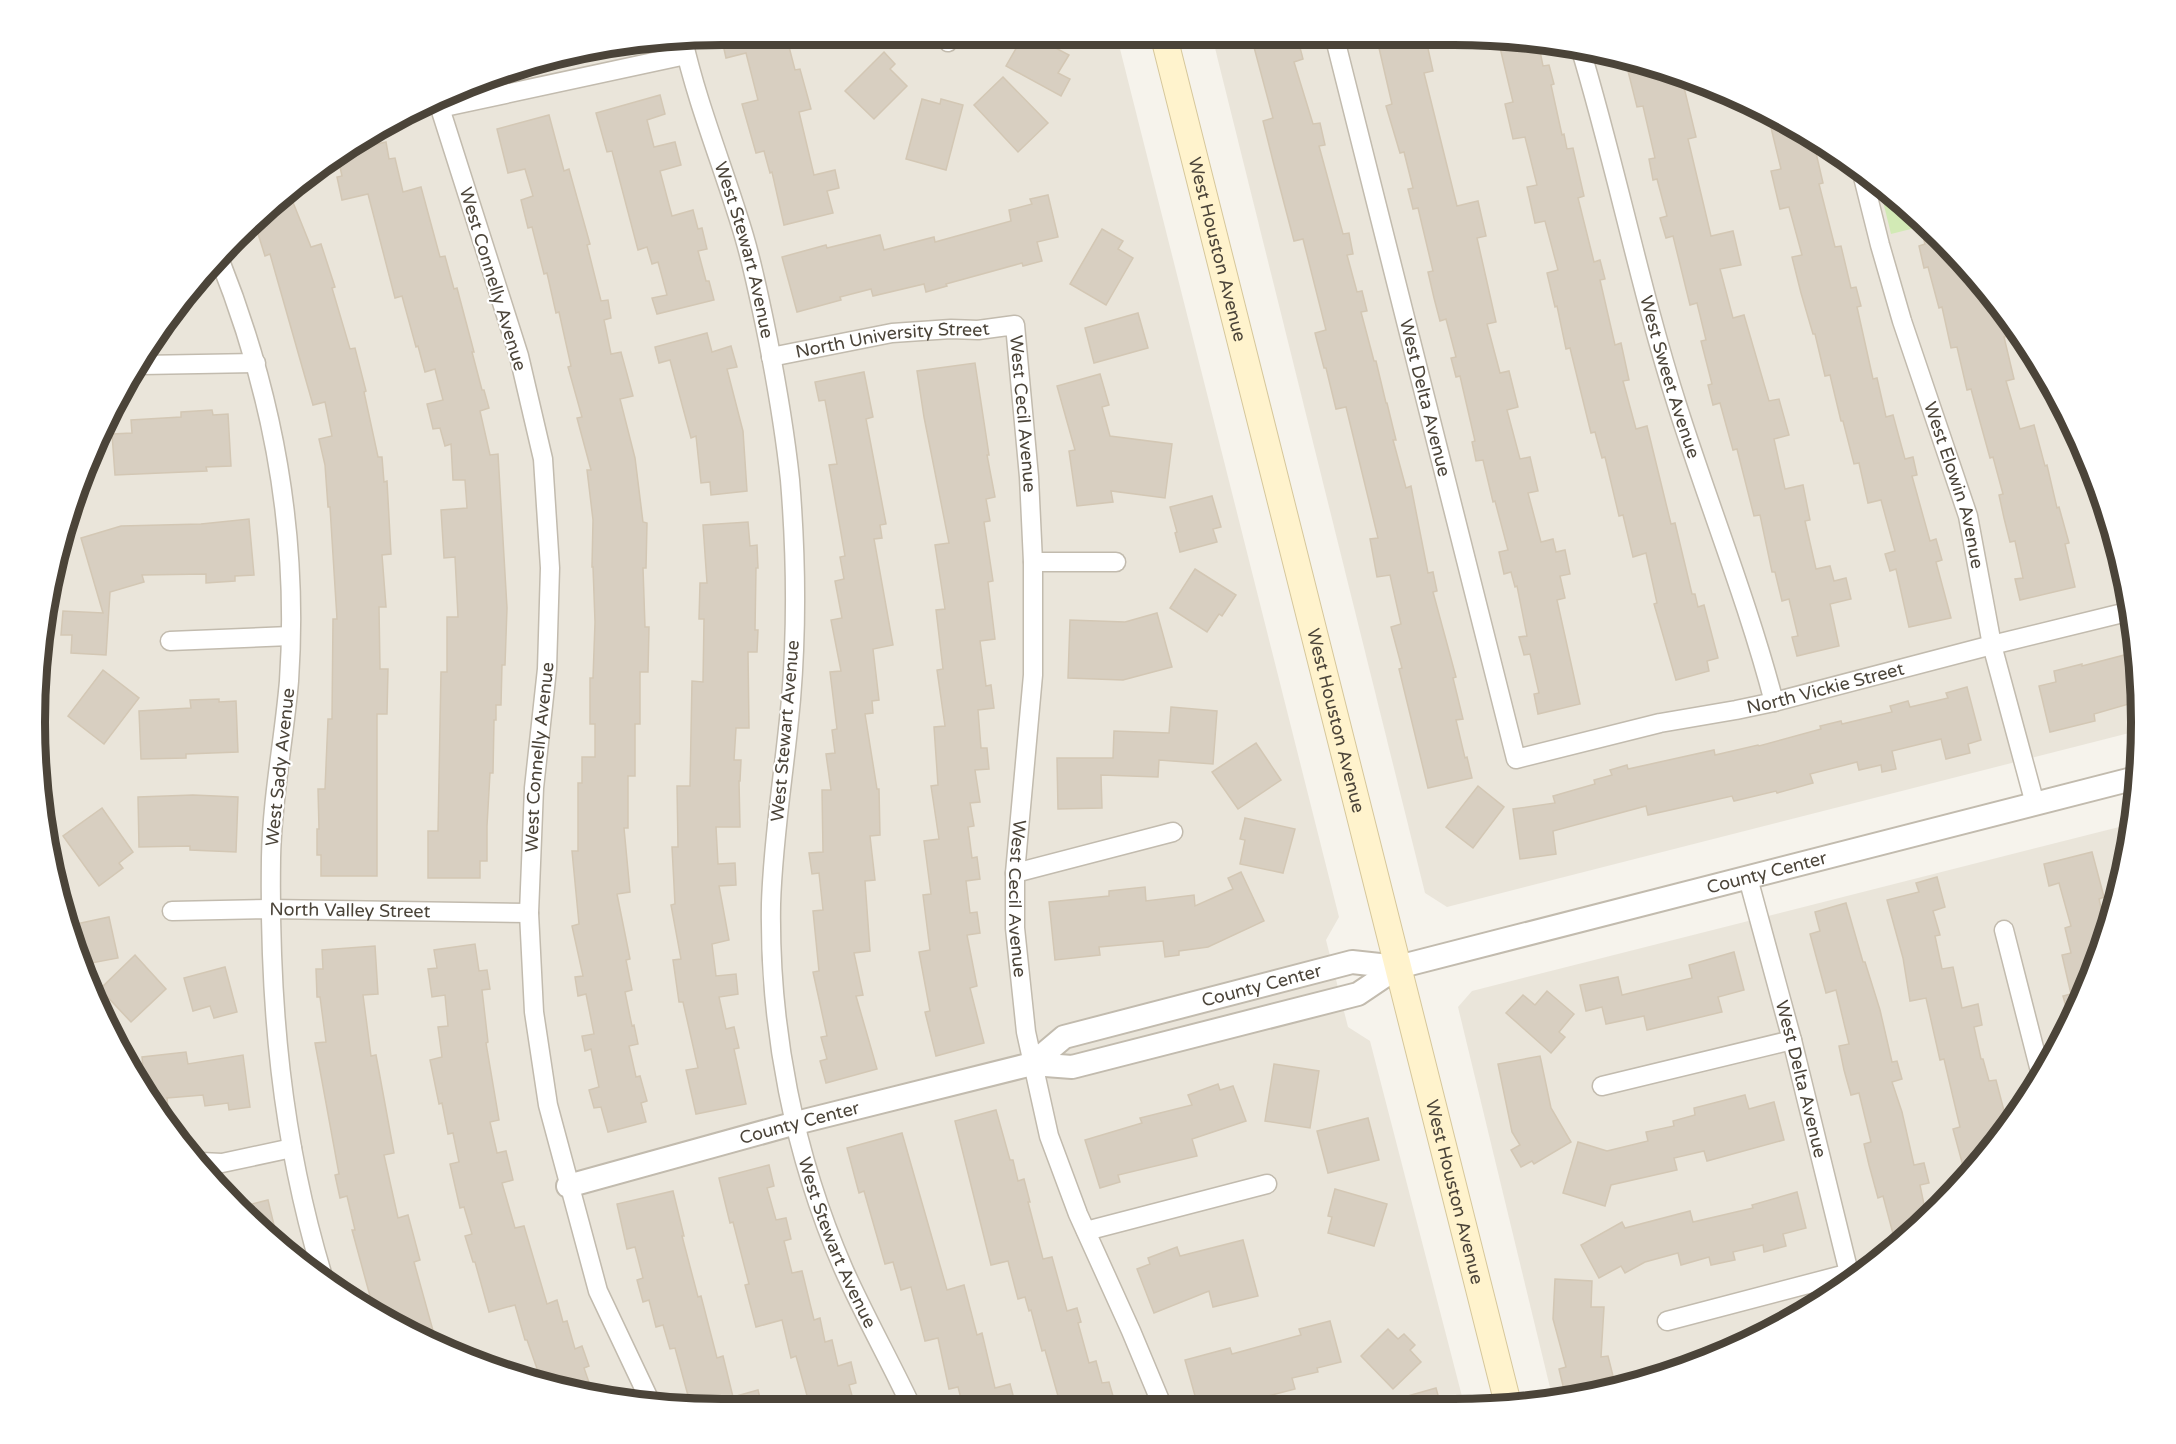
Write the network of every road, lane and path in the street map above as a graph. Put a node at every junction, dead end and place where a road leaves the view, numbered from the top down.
1 (1166, 45) edge
2 (1337, 45) edge
3 (684, 48) edge
4 (1583, 57) edge
5 (1865, 184) edge
6 (222, 266) edge
7 (1015, 325) joint
8 (771, 357) junction
9 (256, 363) junction
10 (147, 365) edge
11 (1116, 561) dead end
12 (1033, 562) junction
13 (2122, 613) edge
14 (290, 636) junction
15 (170, 641) dead end
16 (1992, 645) junction
17 (1774, 702) junction
18 (1516, 759) joint
19 (2128, 780) edge
20 (2035, 804) junction
21 (1173, 832) dead end
22 (1015, 873) junction
23 (1748, 878) junction
24 (270, 909) junction
25 (172, 911) dead end
26 (529, 913) junction
27 (2004, 930) dead end
28 (1398, 967) junction
29 (1792, 1040) junction
30 (1032, 1064) junction
31 (2038, 1064) edge
32 (1602, 1086) dead end
33 (796, 1124) junction
34 (292, 1148) junction
35 (208, 1162) edge
36 (1267, 1184) dead end
37 (568, 1186) junction
38 (1086, 1231) junction
39 (320, 1266) edge
40 (1849, 1271) edge
41 (1836, 1281) edge
42 (1667, 1321) dead end
43 (647, 1395) edge
44 (1506, 1397) edge
45 (908, 1399) edge
46 (1159, 1399) edge

1 - 28 main road, West Houston Avenue
2 - 18 street, West Delta Avenue
3 - 8 street, West Stewart Avenue
3 - 26 street, West Connelly Avenue
4 - 17 street, West Sweet Avenue
5 - 16 street, West Elowin Avenue
6 - 9 street, West Sady Avenue
7 - 8 street, North University Street
7 - 12 street, West Cecil Avenue
8 - 33 street, West Stewart Avenue
9 - 10 street
9 - 14 street, West Sady Avenue
11 - 12 street
12 - 22 street, West Cecil Avenue
13 - 16 street, North Vickie Street
14 - 15 street
14 - 24 street, West Sady Avenue
16 - 17 street, North Vickie Street
16 - 20 street, West Elowin Avenue
17 - 18 street, North Vickie Street
19 - 20 street, County Center
20 - 23 street, County Center
21 - 22 street
22 - 30 street, West Cecil Avenue
23 - 28 street, County Center
23 - 29 street, West Delta Avenue
24 - 25 street, North Valley Street
24 - 26 street, North Valley Street
24 - 34 street, West Sady Avenue
26 - 37 street, West Connelly Avenue
27 - 31 street
28 - 30 street, County Center
28 - 30 street, County Center
28 - 44 main road, West Houston Avenue
29 - 32 street
29 - 40 street, West Delta Avenue
30 - 33 street, County Center
30 - 38 street, West Cecil Avenue
33 - 37 street, County Center
33 - 45 street, West Stewart Avenue
34 - 35 street
34 - 39 street, West Sady Avenue
36 - 38 street
37 - 43 street, West Connelly Avenue
38 - 46 street, West Cecil Avenue
41 - 42 street

